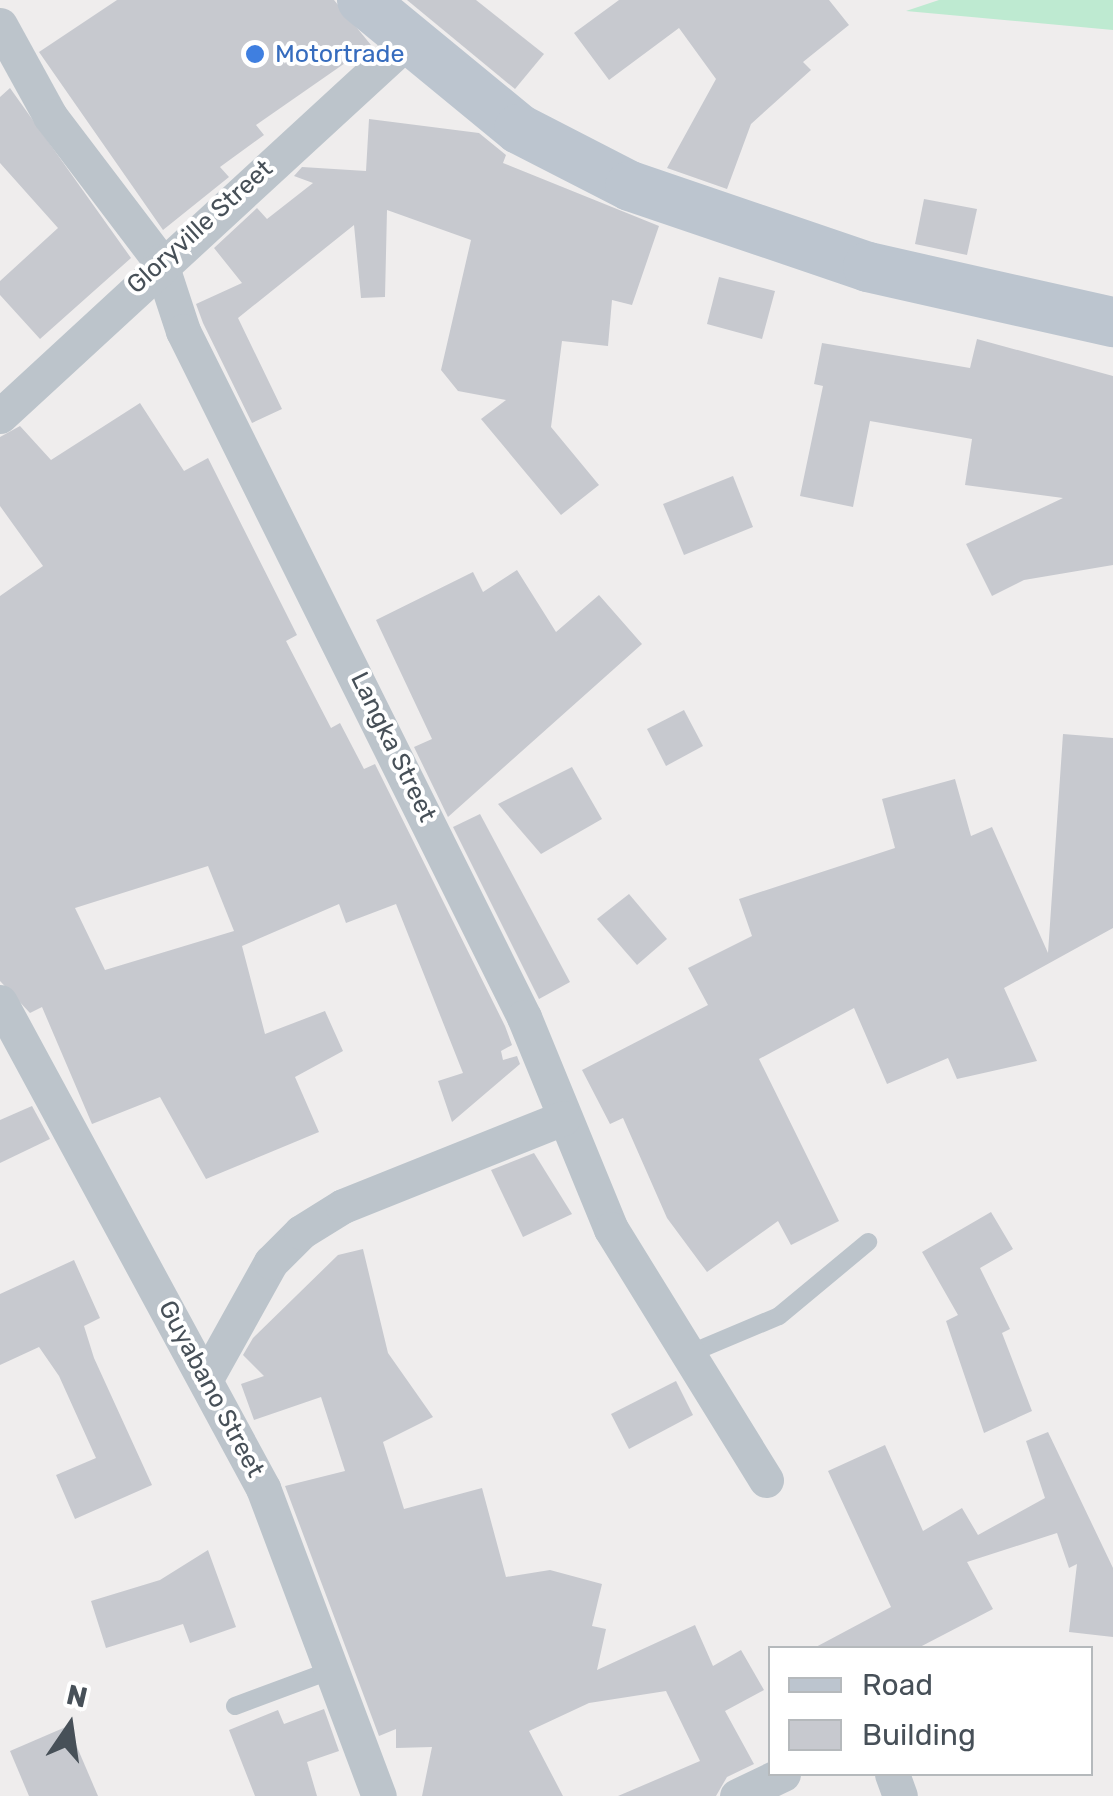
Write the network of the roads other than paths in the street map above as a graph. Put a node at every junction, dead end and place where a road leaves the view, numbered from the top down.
1 (362, 0) edge
2 (0, 26) edge
3 (405, 43) junction
4 (160, 262) junction
5 (1113, 322) edge
6 (0, 416) edge
7 (0, 1002) edge
8 (562, 1118) junction
9 (868, 1242) dead end
10 (691, 1353) junction
11 (208, 1375) junction
12 (766, 1480) dead end
13 (332, 1670) junction
14 (234, 1706) dead end
15 (778, 1776) edge
16 (379, 1796) edge
17 (737, 1796) edge

1 - 3 street
2 - 4 street, Langka Street
3 - 4 street, Gloryville Street
3 - 5 street
4 - 6 street, Gloryville Street
4 - 8 street, Langka Street
7 - 11 street, Guyabano Street
8 - 10 street, Langka Street
8 - 11 street
9 - 10 lane
10 - 12 street, Langka Street
11 - 13 street, Guyabano Street
13 - 14 lane
13 - 16 street, Guyabano Street
15 - 17 street

